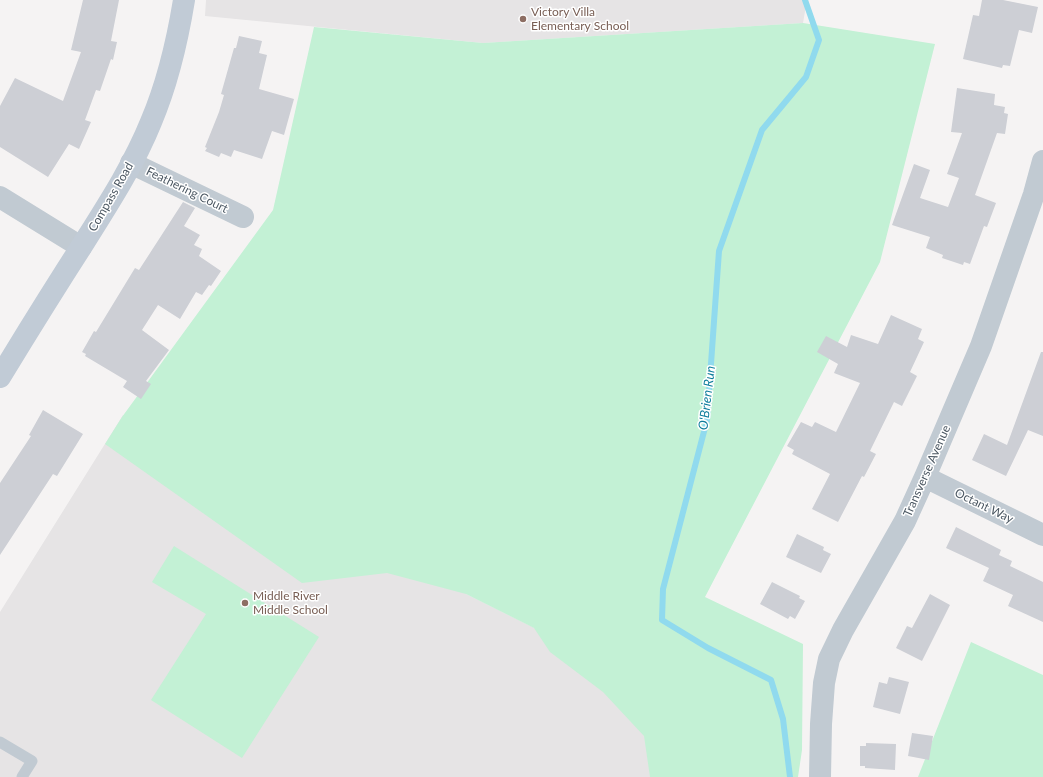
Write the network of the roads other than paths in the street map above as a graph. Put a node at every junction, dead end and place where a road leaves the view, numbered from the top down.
1 (184, 0) edge
2 (1043, 161) edge
3 (131, 163) junction
4 (0, 197) edge
5 (243, 216) dead end
6 (80, 248) junction
7 (0, 377) edge
8 (925, 477) junction
9 (1043, 535) edge
10 (0, 742) edge
11 (22, 777) edge
12 (820, 777) edge

1 - 3 street, Compass Road
2 - 8 street, Transverse Avenue
3 - 5 street, Feathering Court
3 - 6 street, Compass Road
4 - 6 street
6 - 7 street, Compass Road
8 - 9 street, Octant Way
8 - 12 street, Transverse Avenue
10 - 11 lane

